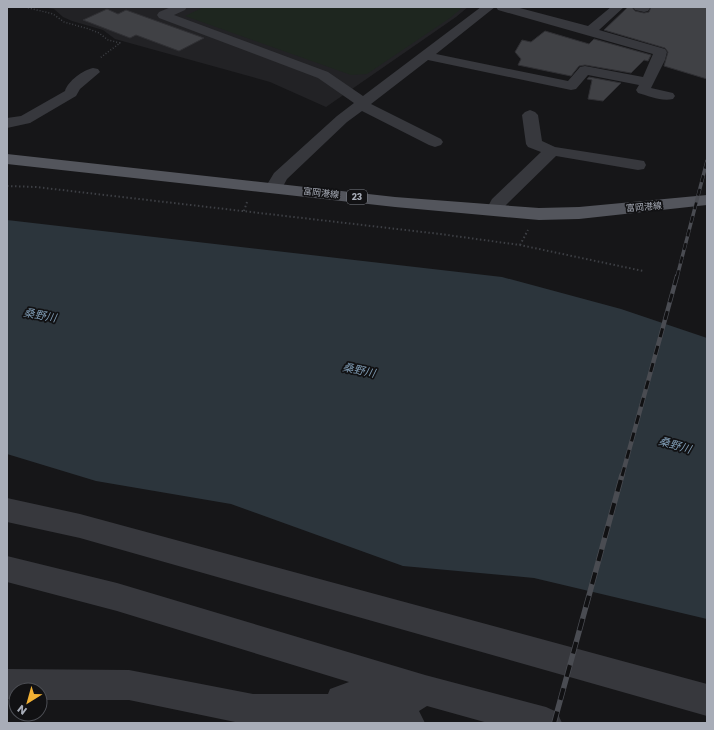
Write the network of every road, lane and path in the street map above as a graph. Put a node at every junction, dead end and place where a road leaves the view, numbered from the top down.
1 (25, 7) edge
2 (181, 7) edge
3 (490, 7) edge
4 (502, 7) edge
5 (618, 7) edge
6 (590, 32) junction
7 (426, 56) junction
8 (94, 66) joint
9 (647, 82) junction
10 (668, 96) dead end
11 (362, 104) junction
12 (530, 114) dead end
13 (7, 123) edge
14 (436, 142) dead end
15 (552, 151) junction
16 (7, 159) edge
17 (638, 165) dead end
18 (7, 186) edge
19 (274, 188) junction
20 (707, 200) edge
21 (495, 210) junction
22 (530, 225) dead end
23 (520, 245) junction
24 (643, 271) dead end
25 (7, 510) edge
26 (7, 569) edge
27 (7, 684) edge
28 (425, 690) junction
29 (707, 700) edge
30 (337, 710) junction
31 (409, 723) edge
32 (546, 723) edge

1 - 8 path
2 - 11 street
3 - 7 street
4 - 6 street
5 - 6 street
6 - 9 street
7 - 9 street
7 - 11 street
8 - 13 street
9 - 10 street
11 - 14 street
11 - 19 street
12 - 15 street
15 - 17 street
15 - 21 street
16 - 19 main road, 富岡港線 / 23
18 - 23 path
19 - 21 main road, 富岡港線 / 23
20 - 21 main road, 富岡港線 / 23
22 - 23 path
23 - 24 path
25 - 29 street
26 - 28 street
27 - 30 street
28 - 30 street
28 - 32 street
30 - 31 street

